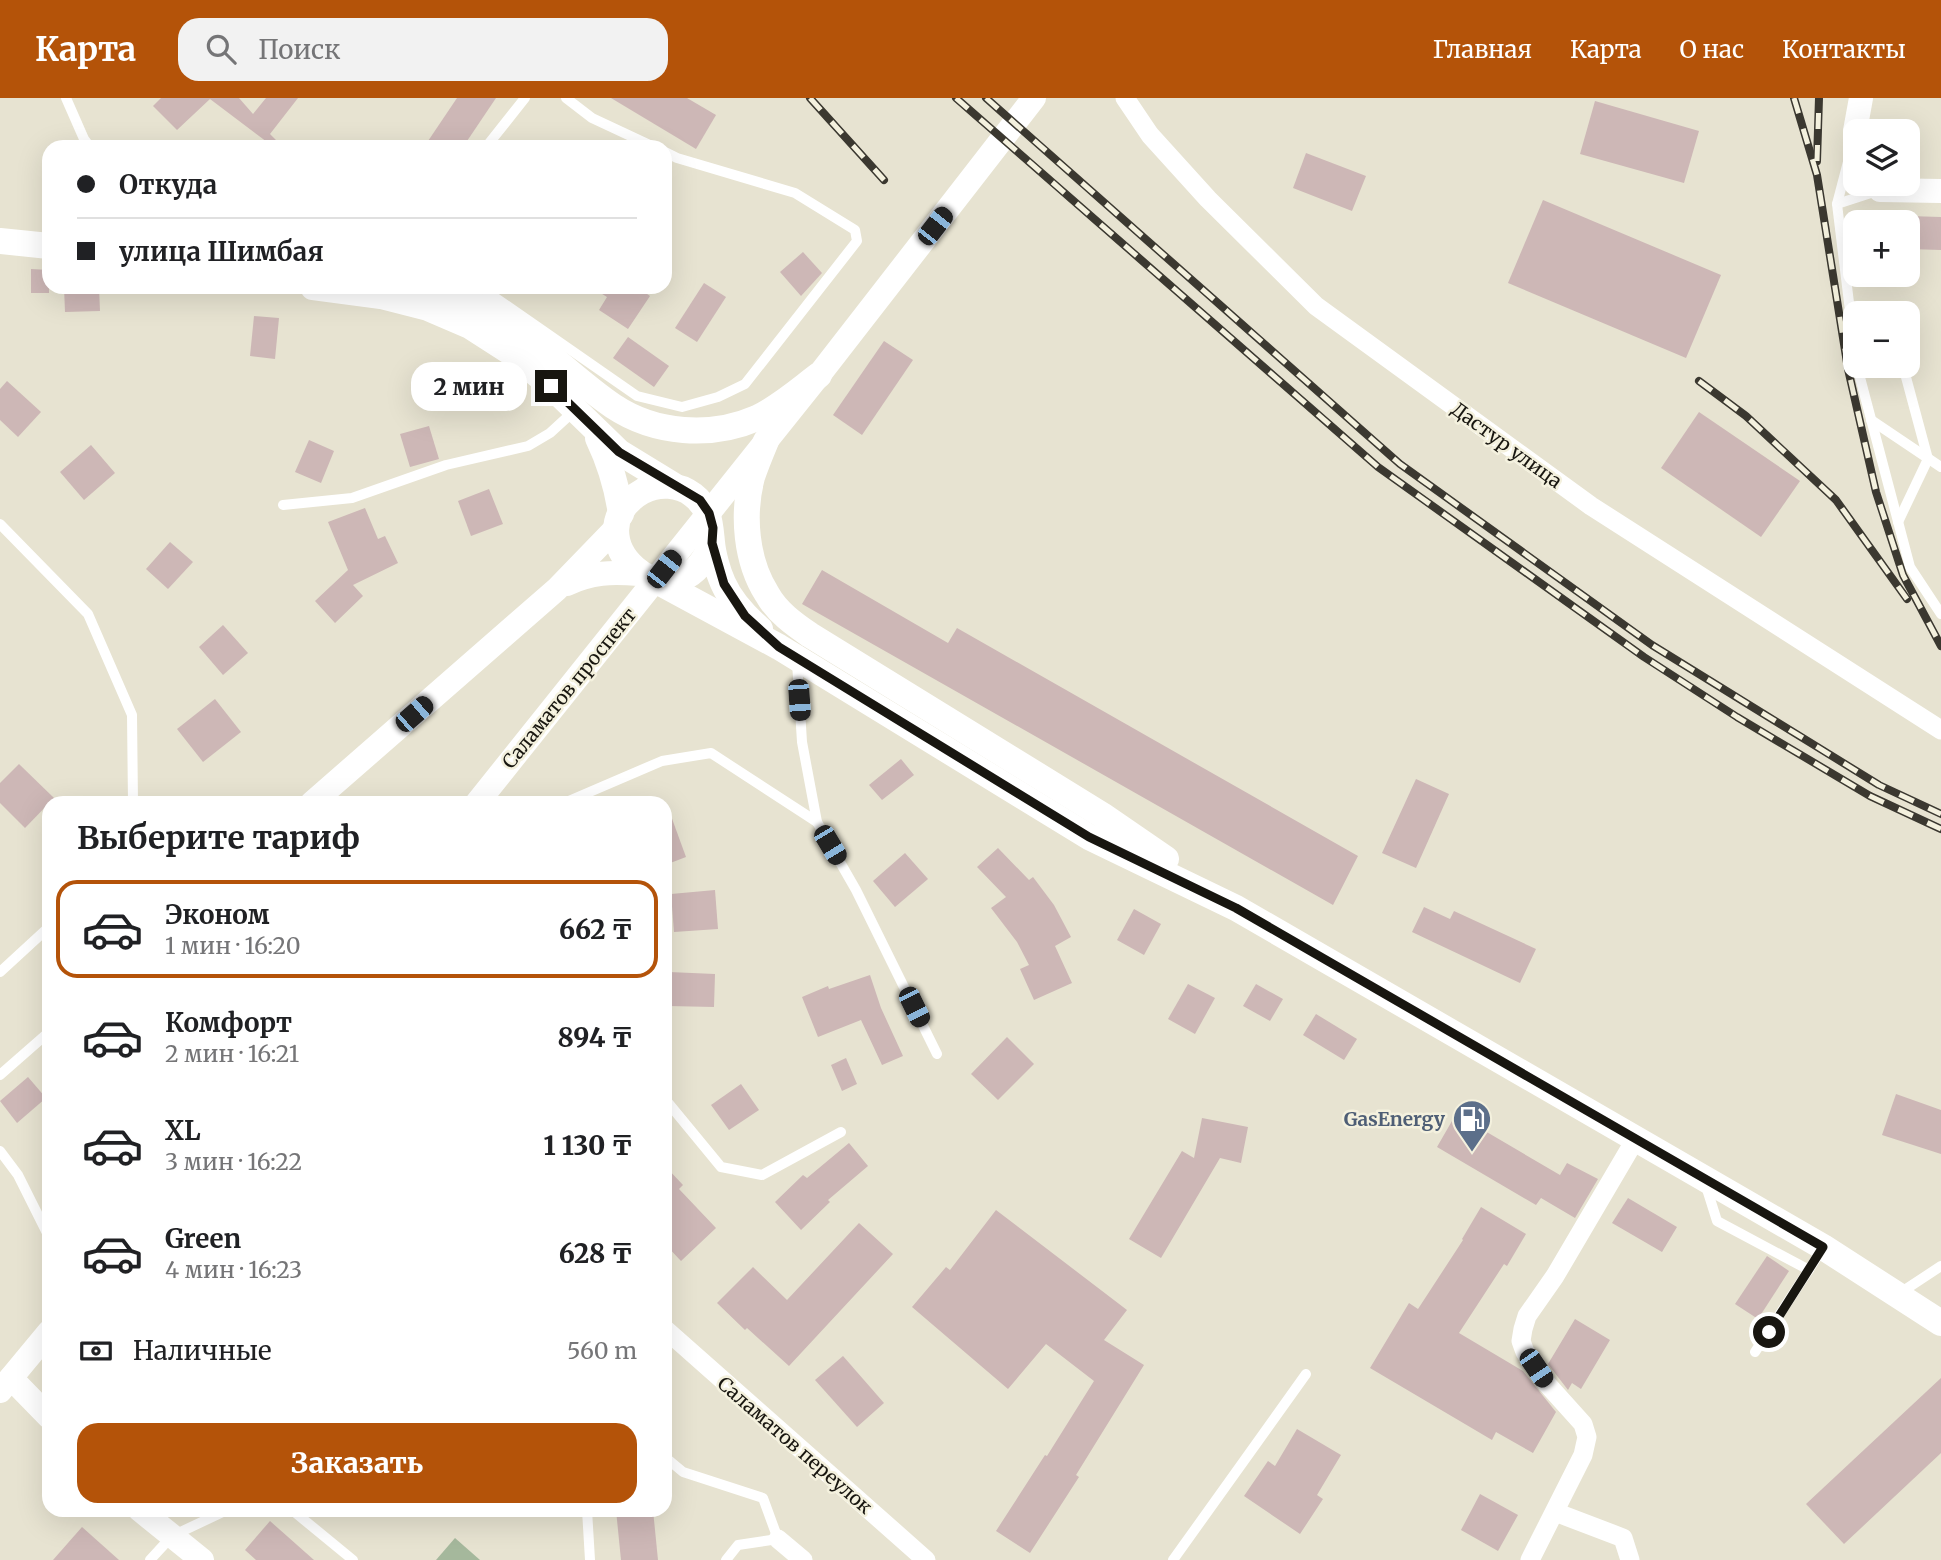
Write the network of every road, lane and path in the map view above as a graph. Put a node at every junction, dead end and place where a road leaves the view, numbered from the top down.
1 (66, 98) edge
2 (525, 98) edge
3 (566, 98) edge
4 (1034, 98) edge
5 (1125, 98) edge
6 (1861, 98) edge
7 (1858, 119) edge
8 (85, 140) edge
9 (492, 140) edge
10 (639, 140) edge
11 (672, 156) edge
12 (1843, 181) edge
13 (1920, 190) edge
14 (1941, 191) edge
15 (1857, 196) edge
16 (1837, 204) junction
17 (0, 241) edge
18 (42, 245) edge
19 (366, 294) edge
20 (453, 294) edge
21 (490, 294) edge
22 (1849, 301) edge
23 (819, 375) junction
24 (1860, 378) edge
25 (1906, 378) edge
26 (584, 418) junction
27 (1871, 420) junction
28 (766, 441) junction
29 (1928, 459) junction
30 (1941, 467) edge
31 (673, 485) junction
32 (283, 505) dead end
33 (619, 521) junction
34 (1898, 522) junction
35 (0, 524) edge
36 (712, 543) junction
37 (647, 577) junction
38 (556, 589) junction
39 (1941, 614) edge
40 (788, 652) junction
41 (1941, 730) edge
42 (132, 796) edge
43 (320, 796) edge
44 (483, 796) edge
45 (580, 796) edge
46 (817, 822) junction
47 (1236, 908) junction
48 (42, 933) edge
49 (0, 972) edge
50 (42, 1038) edge
51 (937, 1054) dead end
52 (0, 1075) edge
53 (672, 1108) edge
54 (841, 1132) dead end
55 (1636, 1140) junction
56 (0, 1151) edge
57 (1704, 1179) junction
58 (42, 1223) edge
59 (1823, 1247) junction
60 (1941, 1266) edge
61 (1809, 1270) junction
62 (1899, 1294) junction
63 (1941, 1323) edge
64 (672, 1335) edge
65 (42, 1341) edge
66 (1755, 1352) dead end
67 (1306, 1374) dead end
68 (6, 1385) edge
69 (42, 1412) edge
70 (672, 1463) edge
71 (1555, 1512) junction
72 (150, 1517) edge
73 (212, 1517) edge
74 (301, 1517) edge
75 (587, 1517) edge
76 (172, 1535) junction
77 (778, 1539) junction
78 (150, 1560) edge
79 (202, 1560) edge
80 (353, 1560) edge
81 (590, 1560) edge
82 (726, 1560) edge
83 (803, 1560) edge
84 (926, 1560) edge
85 (1173, 1560) edge
86 (1530, 1560) edge
87 (1630, 1560) edge

1 - 8 lane
2 - 9 lane
3 - 10 lane
4 - 23 street, Саламатов проспект
5 - 41 street, Дастур улица
6 - 7 street
11 - 21 lane
12 - 16 lane
13 - 14 street
15 - 16 lane
16 - 22 lane
17 - 18 main road
19 - 26 main road
20 - 23 main road
23 - 28 street, Саламатов проспект
24 - 27 lane
25 - 29 lane
26 - 31 main road
26 - 32 lane
26 - 33 main road
27 - 29 lane
27 - 34 lane
28 - 44 street, Саламатов проспект
28 - 47 main road
29 - 30 lane
29 - 34 lane
31 - 33 main road
31 - 36 main road
33 - 37 main road
33 - 38 street
34 - 39 lane
35 - 42 lane
36 - 37 main road
36 - 40 main road
37 - 38 street
37 - 40 main road
38 - 43 street
40 - 46 lane
40 - 47 main road
45 - 46 lane
46 - 51 lane
47 - 55 main road
48 - 49 lane
50 - 52 lane
53 - 54 lane
55 - 57 main road
55 - 71 street
56 - 58 lane
57 - 59 main road
57 - 61 lane
59 - 61 lane
59 - 62 main road
60 - 62 lane
61 - 66 lane
62 - 63 main road
64 - 84 street, Саламатов переулок
65 - 68 street
67 - 85 lane
68 - 69 street
70 - 77 lane
71 - 86 street
71 - 87 street
72 - 76 street
73 - 76 lane
74 - 80 lane
75 - 81 lane
76 - 78 lane
76 - 79 street
77 - 82 lane
77 - 83 street

